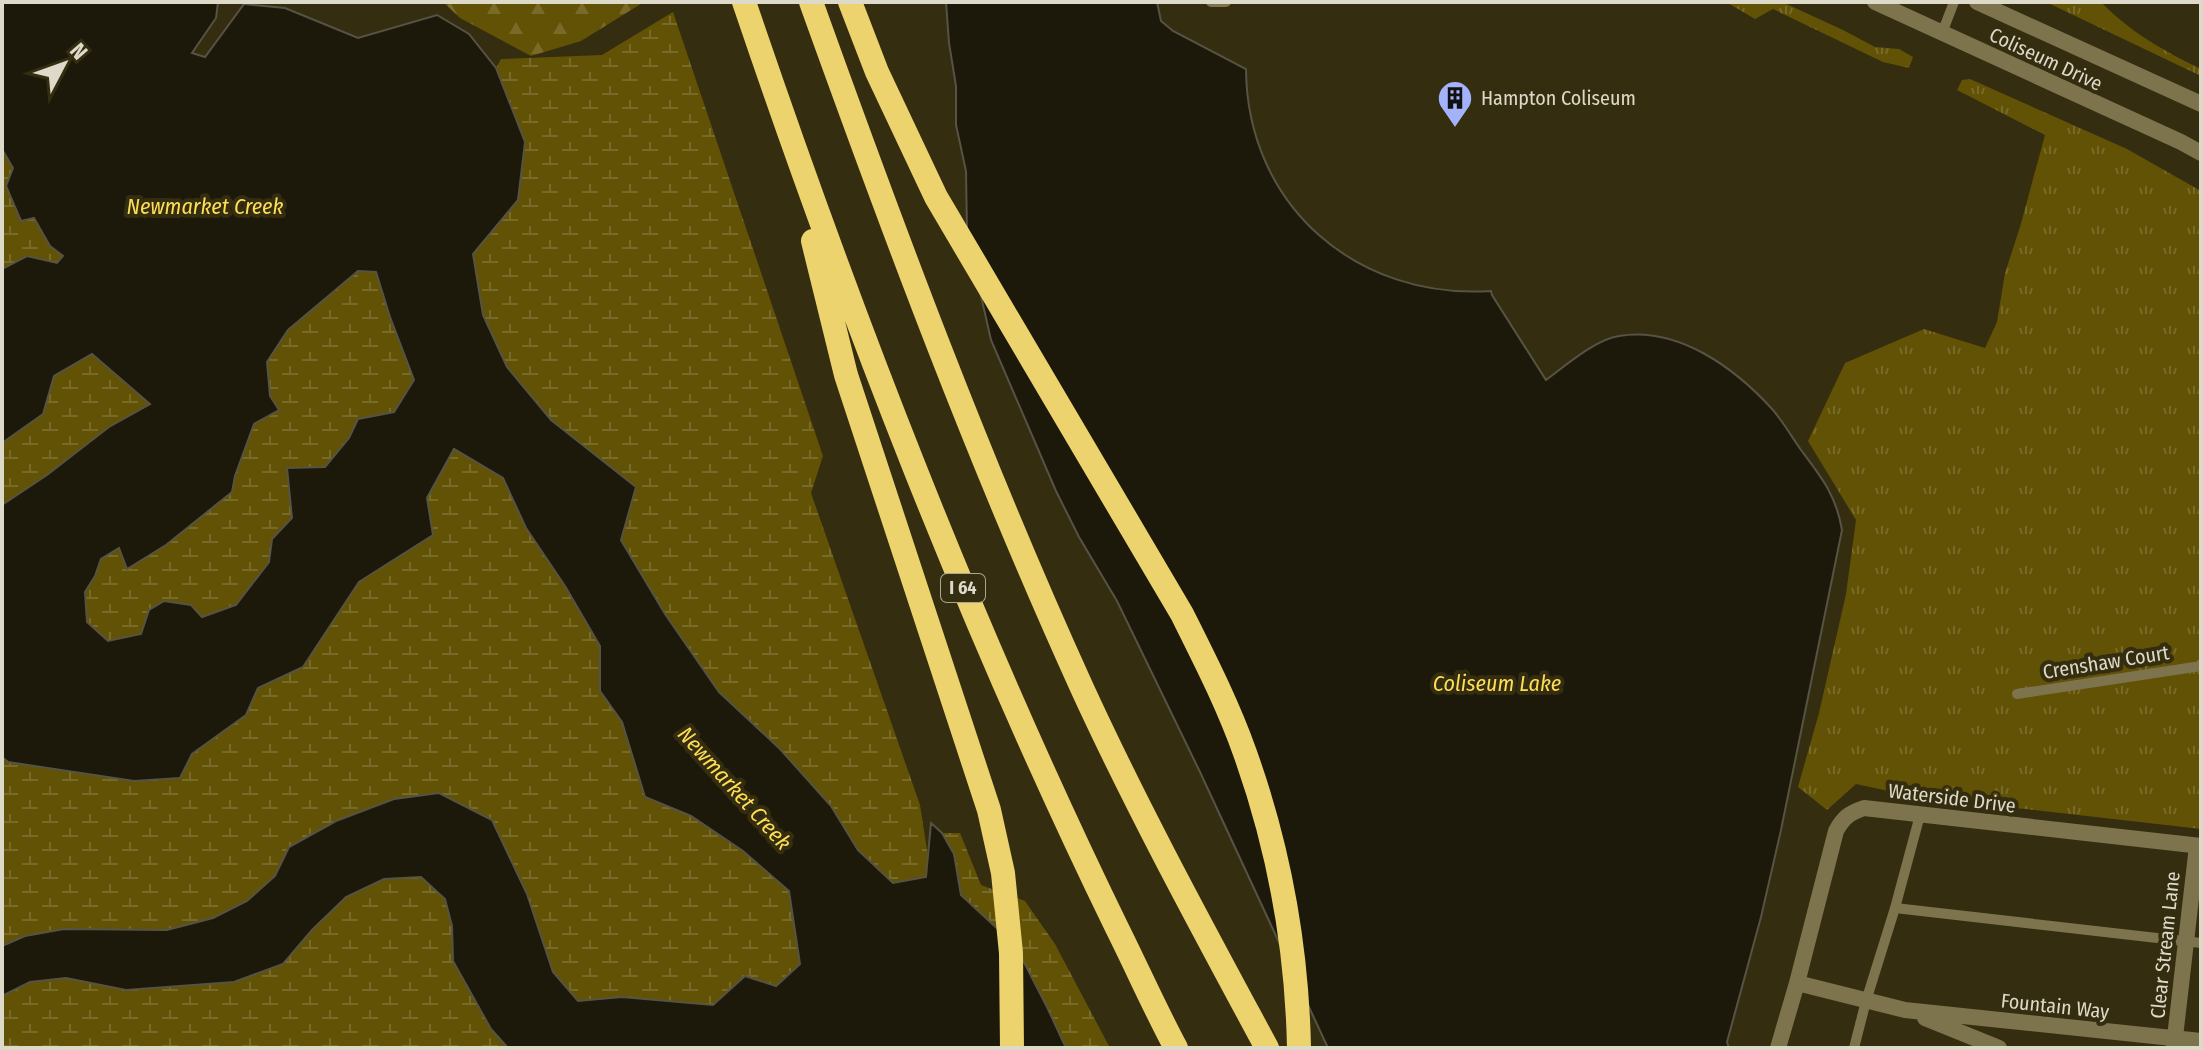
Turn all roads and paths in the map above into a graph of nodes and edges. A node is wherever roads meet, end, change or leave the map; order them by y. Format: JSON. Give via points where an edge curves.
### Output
{"nodes":[{"id":1,"x":744,"y":2,"type":"edge"},
{"id":2,"x":811,"y":2,"type":"edge"},
{"id":3,"x":850,"y":2,"type":"edge"},
{"id":4,"x":1211,"y":2,"type":"edge"},
{"id":5,"x":1226,"y":2,"type":"edge"},
{"id":6,"x":1875,"y":2,"type":"edge"},
{"id":7,"x":1954,"y":2,"type":"edge"},
{"id":8,"x":1977,"y":2,"type":"edge"},
{"id":9,"x":1942,"y":33,"type":"junction"},
{"id":10,"x":2201,"y":104,"type":"edge"},
{"id":11,"x":782,"y":114,"type":"junction"},
{"id":12,"x":2201,"y":153,"type":"edge"},
{"id":13,"x":2201,"y":665,"type":"edge"},
{"id":14,"x":2017,"y":694,"type":"dead end"},
{"id":15,"x":1920,"y":815,"type":"junction"},
{"id":16,"x":2199,"y":846,"type":"edge"},
{"id":17,"x":1895,"y":908,"type":"junction"},
{"id":18,"x":2193,"y":942,"type":"edge"},
{"id":19,"x":1797,"y":983,"type":"junction"},
{"id":20,"x":1866,"y":1001,"type":"junction"},
{"id":21,"x":1905,"y":1010,"type":"junction"},
{"id":22,"x":2201,"y":1041,"type":"edge"},
{"id":23,"x":2175,"y":1043,"type":"edge"},
{"id":24,"x":1012,"y":1048,"type":"edge"},
{"id":25,"x":1176,"y":1048,"type":"edge"},
{"id":26,"x":1267,"y":1048,"type":"edge"},
{"id":27,"x":1299,"y":1048,"type":"edge"},
{"id":28,"x":1778,"y":1048,"type":"edge"},
{"id":29,"x":1854,"y":1048,"type":"edge"},
{"id":30,"x":1999,"y":1048,"type":"edge"}],
"edges":[{"from":1,"to":11,"type":"highway","number":"I 64"},
{"from":2,"to":26,"type":"highway","via":[[880,195],[1031,573],[1132,791]]},
{"from":3,"to":27,"type":"highway","via":[[936,197],[1182,614],[1218,685],[1245,754],[1281,880],[1298,995]]},
{"from":4,"to":5,"type":"lane"},
{"from":6,"to":9,"type":"street","name":"Coliseum Drive"},
{"from":7,"to":9,"type":"lane"},
{"from":8,"to":10,"type":"street","name":"Coliseum Drive"},
{"from":9,"to":12,"type":"street","name":"Coliseum Drive"},
{"from":11,"to":24,"type":"highway","via":[[846,375],[989,810],[1003,873],[1011,953]]},
{"from":11,"to":25,"type":"highway","number":"I 64","via":[[973,613],[1091,876]]},
{"from":13,"to":14,"type":"lane","name":"Crenshaw Court"},
{"from":15,"to":16,"type":"street","name":"Waterside Drive"},
{"from":15,"to":17,"type":"lane"},
{"from":15,"to":19,"type":"street","name":"Waterside Drive","via":[[1864,808],[1842,820]]},
{"from":16,"to":18,"type":"street","name":"Clear Stream Lane"},
{"from":17,"to":18,"type":"lane"},
{"from":17,"to":20,"type":"lane"},
{"from":18,"to":23,"type":"street","name":"Clear Stream Lane"},
{"from":19,"to":20,"type":"street","name":"Fountain Way"},
{"from":19,"to":28,"type":"street","name":"Waterside Drive"},
{"from":20,"to":21,"type":"street","name":"Fountain Way"},
{"from":20,"to":29,"type":"lane"},
{"from":21,"to":23,"type":"street","name":"Fountain Way"},
{"from":21,"to":30,"type":"street","name":"Fountain Way"},
{"from":22,"to":23,"type":"street","name":"Fountain Way"}]}
